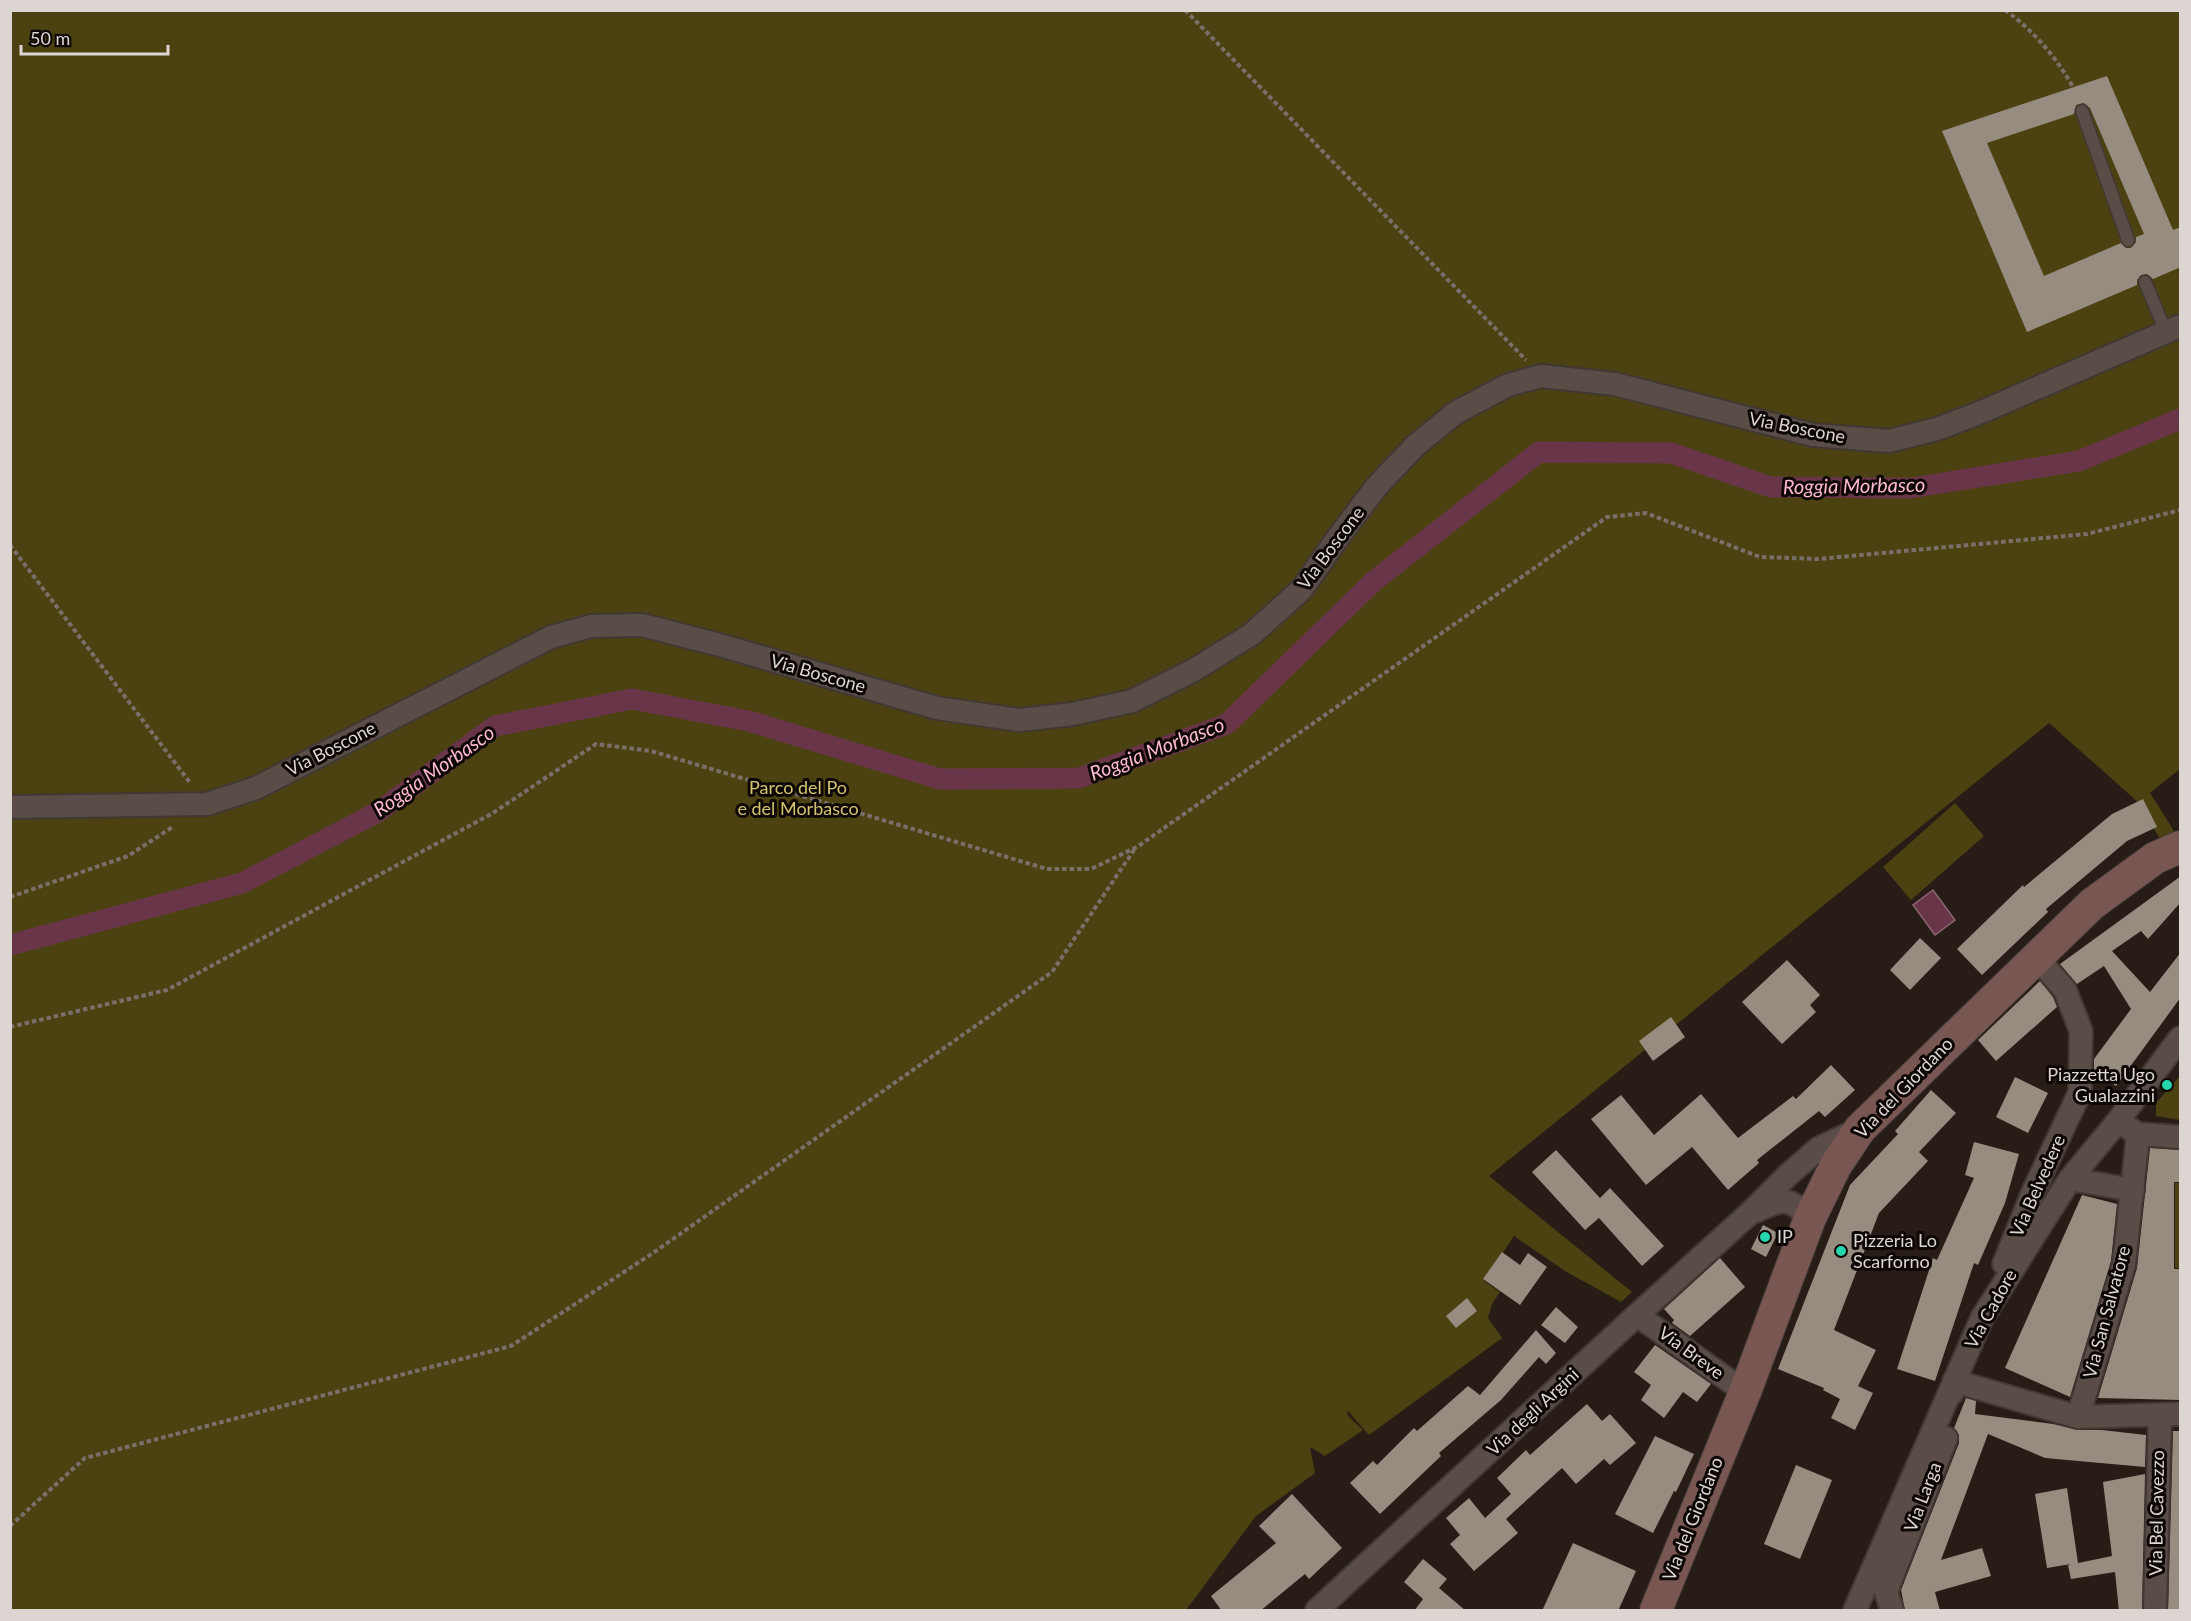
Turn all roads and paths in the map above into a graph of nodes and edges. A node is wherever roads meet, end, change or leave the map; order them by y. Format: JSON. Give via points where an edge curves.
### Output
{"nodes":[{"id":1,"x":1185,"y":10,"type":"edge"},
{"id":2,"x":2005,"y":10,"type":"edge"},
{"id":3,"x":2073,"y":87,"type":"dead end"},
{"id":4,"x":2082,"y":111,"type":"dead end"},
{"id":5,"x":2128,"y":240,"type":"dead end"},
{"id":6,"x":2145,"y":282,"type":"dead end"},
{"id":7,"x":2173,"y":329,"type":"edge"},
{"id":8,"x":1541,"y":376,"type":"junction"},
{"id":9,"x":2181,"y":510,"type":"edge"},
{"id":10,"x":10,"y":545,"type":"edge"},
{"id":11,"x":207,"y":804,"type":"junction"},
{"id":12,"x":10,"y":807,"type":"edge"},
{"id":13,"x":1137,"y":847,"type":"junction"},
{"id":14,"x":2181,"y":848,"type":"edge"},
{"id":15,"x":10,"y":897,"type":"edge"},
{"id":16,"x":2036,"y":957,"type":"junction"},
{"id":17,"x":10,"y":1027,"type":"edge"},
{"id":18,"x":2181,"y":1038,"type":"edge"},
{"id":19,"x":2118,"y":1121,"type":"junction"},
{"id":20,"x":1860,"y":1130,"type":"junction"},
{"id":21,"x":2138,"y":1134,"type":"junction"},
{"id":22,"x":2181,"y":1137,"type":"edge"},
{"id":23,"x":2070,"y":1179,"type":"junction"},
{"id":24,"x":2133,"y":1190,"type":"junction"},
{"id":25,"x":1749,"y":1214,"type":"junction"},
{"id":26,"x":1810,"y":1218,"type":"junction"},
{"id":27,"x":1637,"y":1315,"type":"junction"},
{"id":28,"x":1982,"y":1318,"type":"junction"},
{"id":29,"x":1954,"y":1381,"type":"junction"},
{"id":30,"x":1745,"y":1392,"type":"junction"},
{"id":31,"x":2170,"y":1415,"type":"edge"},
{"id":32,"x":2078,"y":1417,"type":"junction"},
{"id":33,"x":10,"y":1526,"type":"edge"},
{"id":34,"x":1317,"y":1611,"type":"edge"},
{"id":35,"x":1656,"y":1611,"type":"edge"},
{"id":36,"x":1855,"y":1611,"type":"edge"},
{"id":37,"x":1892,"y":1611,"type":"edge"},
{"id":38,"x":2155,"y":1611,"type":"edge"}],
"edges":[{"from":1,"to":8,"type":"path"},
{"from":2,"to":3,"type":"path","via":[[2059,64]]},
{"from":4,"to":5,"type":"lane"},
{"from":6,"to":7,"type":"lane"},
{"from":7,"to":8,"type":"street","name":"Via Boscone","via":[[1978,413],[1889,441],[1813,435],[1615,384]]},
{"from":8,"to":11,"type":"street","name":"Via Boscone","via":[[1508,385],[1455,413],[1414,446],[1377,486],[1302,589],[1252,634],[1194,670],[1132,700],[1073,714],[1019,720],[937,708],[642,625],[591,626],[551,637],[256,788]]},
{"from":9,"to":13,"type":"path","via":[[2087,534],[1818,559],[1760,557],[1646,513],[1607,517]]},
{"from":10,"to":11,"type":"path"},
{"from":11,"to":12,"type":"street","name":"Via Boscone"},
{"from":11,"to":15,"type":"path","via":[[128,856]]},
{"from":13,"to":17,"type":"path","via":[[1091,869],[1047,869],[651,751],[596,744],[494,813],[167,990]]},
{"from":13,"to":33,"type":"path","via":[[1052,972],[653,1253],[511,1346],[85,1458]]},
{"from":14,"to":16,"type":"street","name":"Via del Giordano","via":[[2156,858],[2092,904]]},
{"from":16,"to":20,"type":"street","name":"Via del Giordano"},
{"from":16,"to":28,"type":"street","name":"Via Belvedere","via":[[2065,990],[2081,1031],[2080,1092],[2034,1190]]},
{"from":18,"to":19,"type":"street","name":"Via Cadore"},
{"from":19,"to":21,"type":"street"},
{"from":19,"to":23,"type":"street","name":"Via Cadore"},
{"from":20,"to":25,"type":"street","name":"Via degli Argini","via":[[1819,1148]]},
{"from":20,"to":26,"type":"street","name":"Via del Giordano","via":[[1836,1165]]},
{"from":21,"to":22,"type":"street"},
{"from":21,"to":24,"type":"street","name":"Via San Salvatore"},
{"from":23,"to":24,"type":"street"},
{"from":23,"to":28,"type":"street","name":"Via Cadore"},
{"from":24,"to":32,"type":"street","name":"Via San Salvatore","via":[[2124,1263]]},
{"from":25,"to":26,"type":"street","name":"Via degli Argini","via":[[1786,1200]]},
{"from":25,"to":27,"type":"street","name":"Via degli Argini"},
{"from":26,"to":30,"type":"street","name":"Via del Giordano"},
{"from":27,"to":30,"type":"street","name":"Via Breve"},
{"from":27,"to":34,"type":"street","name":"Via degli Argini"},
{"from":28,"to":29,"type":"street","name":"Via Cadore"},
{"from":29,"to":32,"type":"street"},
{"from":29,"to":36,"type":"street","name":"Via Cadore"},
{"from":29,"to":37,"type":"street","name":"Via Larga","via":[[1946,1436],[1886,1592]]},
{"from":30,"to":35,"type":"street","name":"Via del Giordano"},
{"from":31,"to":32,"type":"street"},
{"from":31,"to":38,"type":"street","name":"Via Bel Cavezzo"}]}
